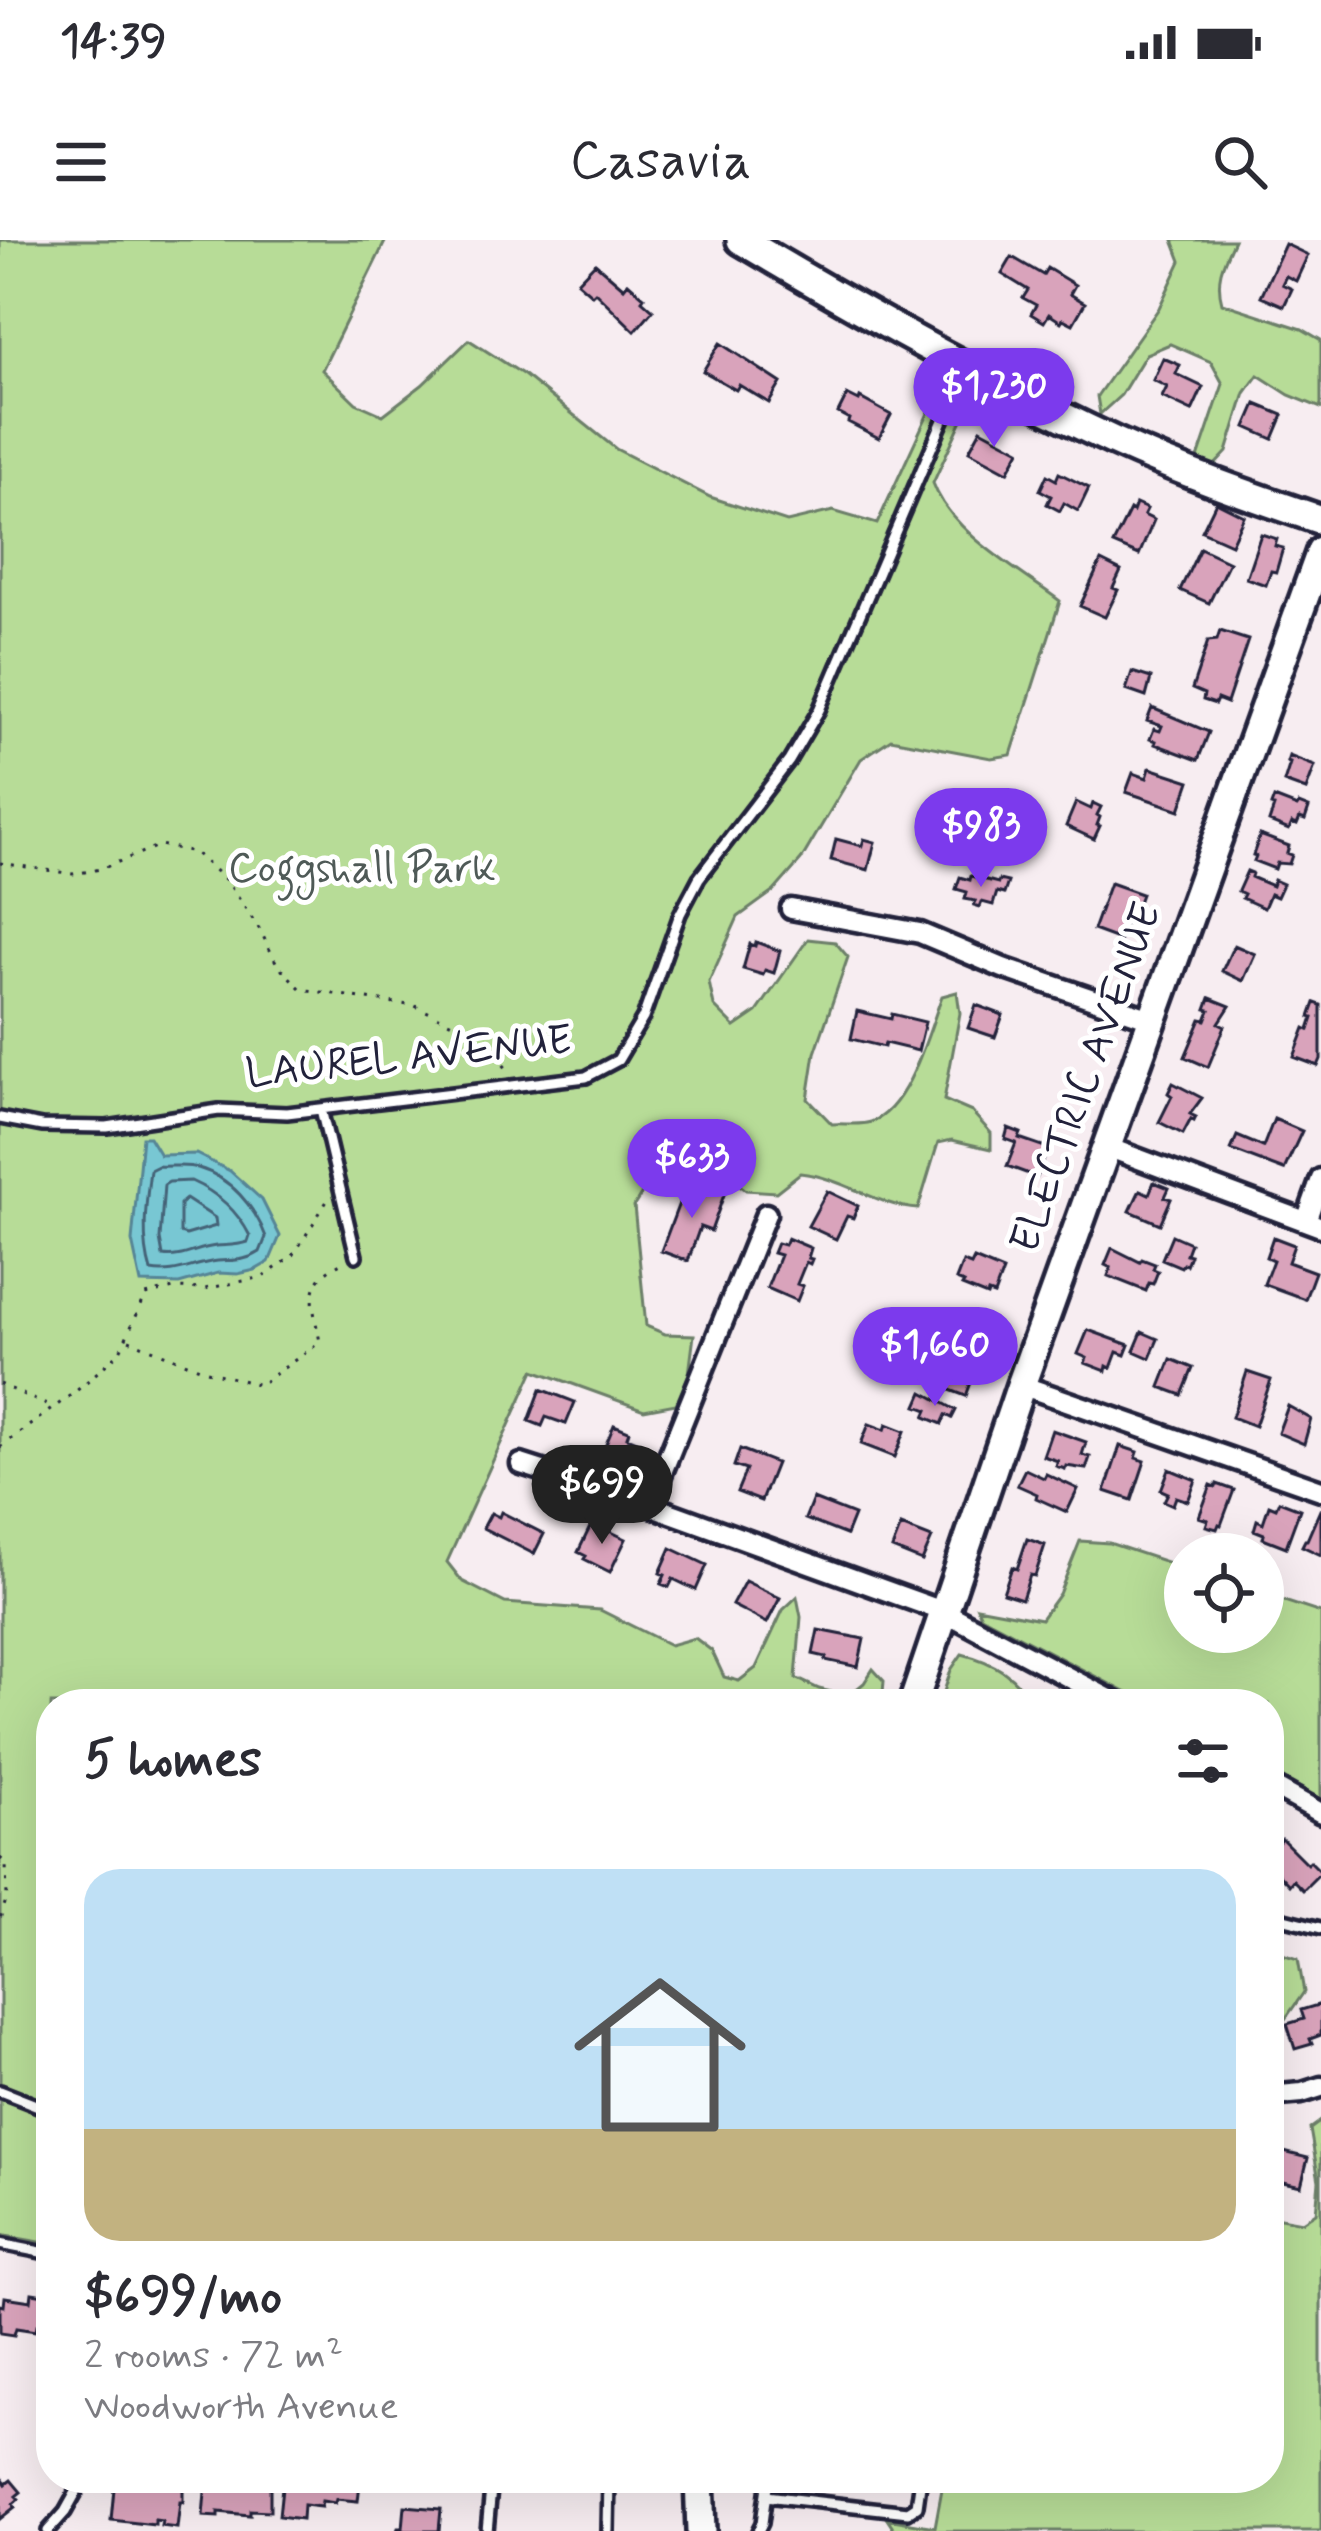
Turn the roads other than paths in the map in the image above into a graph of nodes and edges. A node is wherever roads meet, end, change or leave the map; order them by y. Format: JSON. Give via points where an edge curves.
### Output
{"nodes":[{"id":1,"x":741,"y":240,"type":"edge"},
{"id":2,"x":967,"y":366,"type":"junction"},
{"id":3,"x":1321,"y":520,"type":"edge"},
{"id":4,"x":1321,"y":551,"type":"edge"},
{"id":5,"x":791,"y":909,"type":"dead end"},
{"id":6,"x":1151,"y":1019,"type":"junction"},
{"id":7,"x":321,"y":1109,"type":"junction"},
{"id":8,"x":0,"y":1118,"type":"edge"},
{"id":9,"x":1107,"y":1147,"type":"junction"},
{"id":10,"x":1321,"y":1179,"type":"edge"},
{"id":11,"x":766,"y":1214,"type":"dead end"},
{"id":12,"x":1314,"y":1224,"type":"edge"},
{"id":13,"x":356,"y":1256,"type":"road end"},
{"id":14,"x":1021,"y":1385,"type":"junction"},
{"id":15,"x":521,"y":1464,"type":"dead end"},
{"id":16,"x":1321,"y":1490,"type":"edge"},
{"id":17,"x":650,"y":1505,"type":"junction"},
{"id":18,"x":945,"y":1612,"type":"junction"},
{"id":19,"x":918,"y":1689,"type":"edge"},
{"id":20,"x":1091,"y":1689,"type":"edge"},
{"id":21,"x":1284,"y":1792,"type":"edge"},
{"id":22,"x":1321,"y":1813,"type":"edge"},
{"id":23,"x":1284,"y":1919,"type":"edge"},
{"id":24,"x":1321,"y":1928,"type":"edge"},
{"id":25,"x":1321,"y":2087,"type":"edge"},
{"id":26,"x":0,"y":2091,"type":"edge"},
{"id":27,"x":1284,"y":2095,"type":"edge"},
{"id":28,"x":36,"y":2104,"type":"edge"},
{"id":29,"x":0,"y":2244,"type":"edge"},
{"id":30,"x":36,"y":2251,"type":"edge"},
{"id":31,"x":75,"y":2493,"type":"edge"},
{"id":32,"x":491,"y":2493,"type":"edge"},
{"id":33,"x":609,"y":2493,"type":"edge"},
{"id":34,"x":700,"y":2493,"type":"edge"},
{"id":35,"x":766,"y":2493,"type":"edge"},
{"id":36,"x":919,"y":2493,"type":"edge"},
{"id":37,"x":766,"y":2496,"type":"junction"},
{"id":38,"x":48,"y":2531,"type":"edge"},
{"id":39,"x":487,"y":2531,"type":"edge"},
{"id":40,"x":608,"y":2531,"type":"edge"},
{"id":41,"x":701,"y":2531,"type":"edge"},
{"id":42,"x":758,"y":2531,"type":"edge"}],
"edges":[{"from":1,"to":2,"type":"main road"},
{"from":2,"to":3,"type":"main road","via":[[1114,441]]},
{"from":2,"to":7,"type":"lane","name":"LAUREL AVENUE","via":[[819,710],[699,878],[618,1060],[586,1077]]},
{"from":4,"to":6,"type":"main road","name":"ELECTRIC AVENUE"},
{"from":5,"to":6,"type":"street","via":[[920,933]]},
{"from":6,"to":9,"type":"main road","name":"ELECTRIC AVENUE"},
{"from":7,"to":8,"type":"lane","name":"LAUREL AVENUE","via":[[219,1110],[107,1126]]},
{"from":7,"to":13,"type":"lane"},
{"from":9,"to":12,"type":"street"},
{"from":9,"to":14,"type":"main road","name":"ELECTRIC AVENUE"},
{"from":10,"to":12,"type":"street"},
{"from":11,"to":17,"type":"street"},
{"from":14,"to":16,"type":"street"},
{"from":14,"to":18,"type":"main road","name":"ELECTRIC AVENUE"},
{"from":15,"to":17,"type":"street"},
{"from":17,"to":18,"type":"street"},
{"from":18,"to":19,"type":"main road","name":"ELECTRIC AVENUE"},
{"from":18,"to":20,"type":"street"},
{"from":21,"to":22,"type":"street"},
{"from":23,"to":24,"type":"lane"},
{"from":25,"to":27,"type":"street"},
{"from":26,"to":28,"type":"lane"},
{"from":29,"to":30,"type":"lane"},
{"from":31,"to":38,"type":"lane"},
{"from":32,"to":39,"type":"lane"},
{"from":33,"to":40,"type":"lane"},
{"from":34,"to":41,"type":"main road"},
{"from":35,"to":37,"type":"lane"},
{"from":36,"to":37,"type":"lane","via":[[908,2512]]},
{"from":37,"to":42,"type":"lane"}]}
